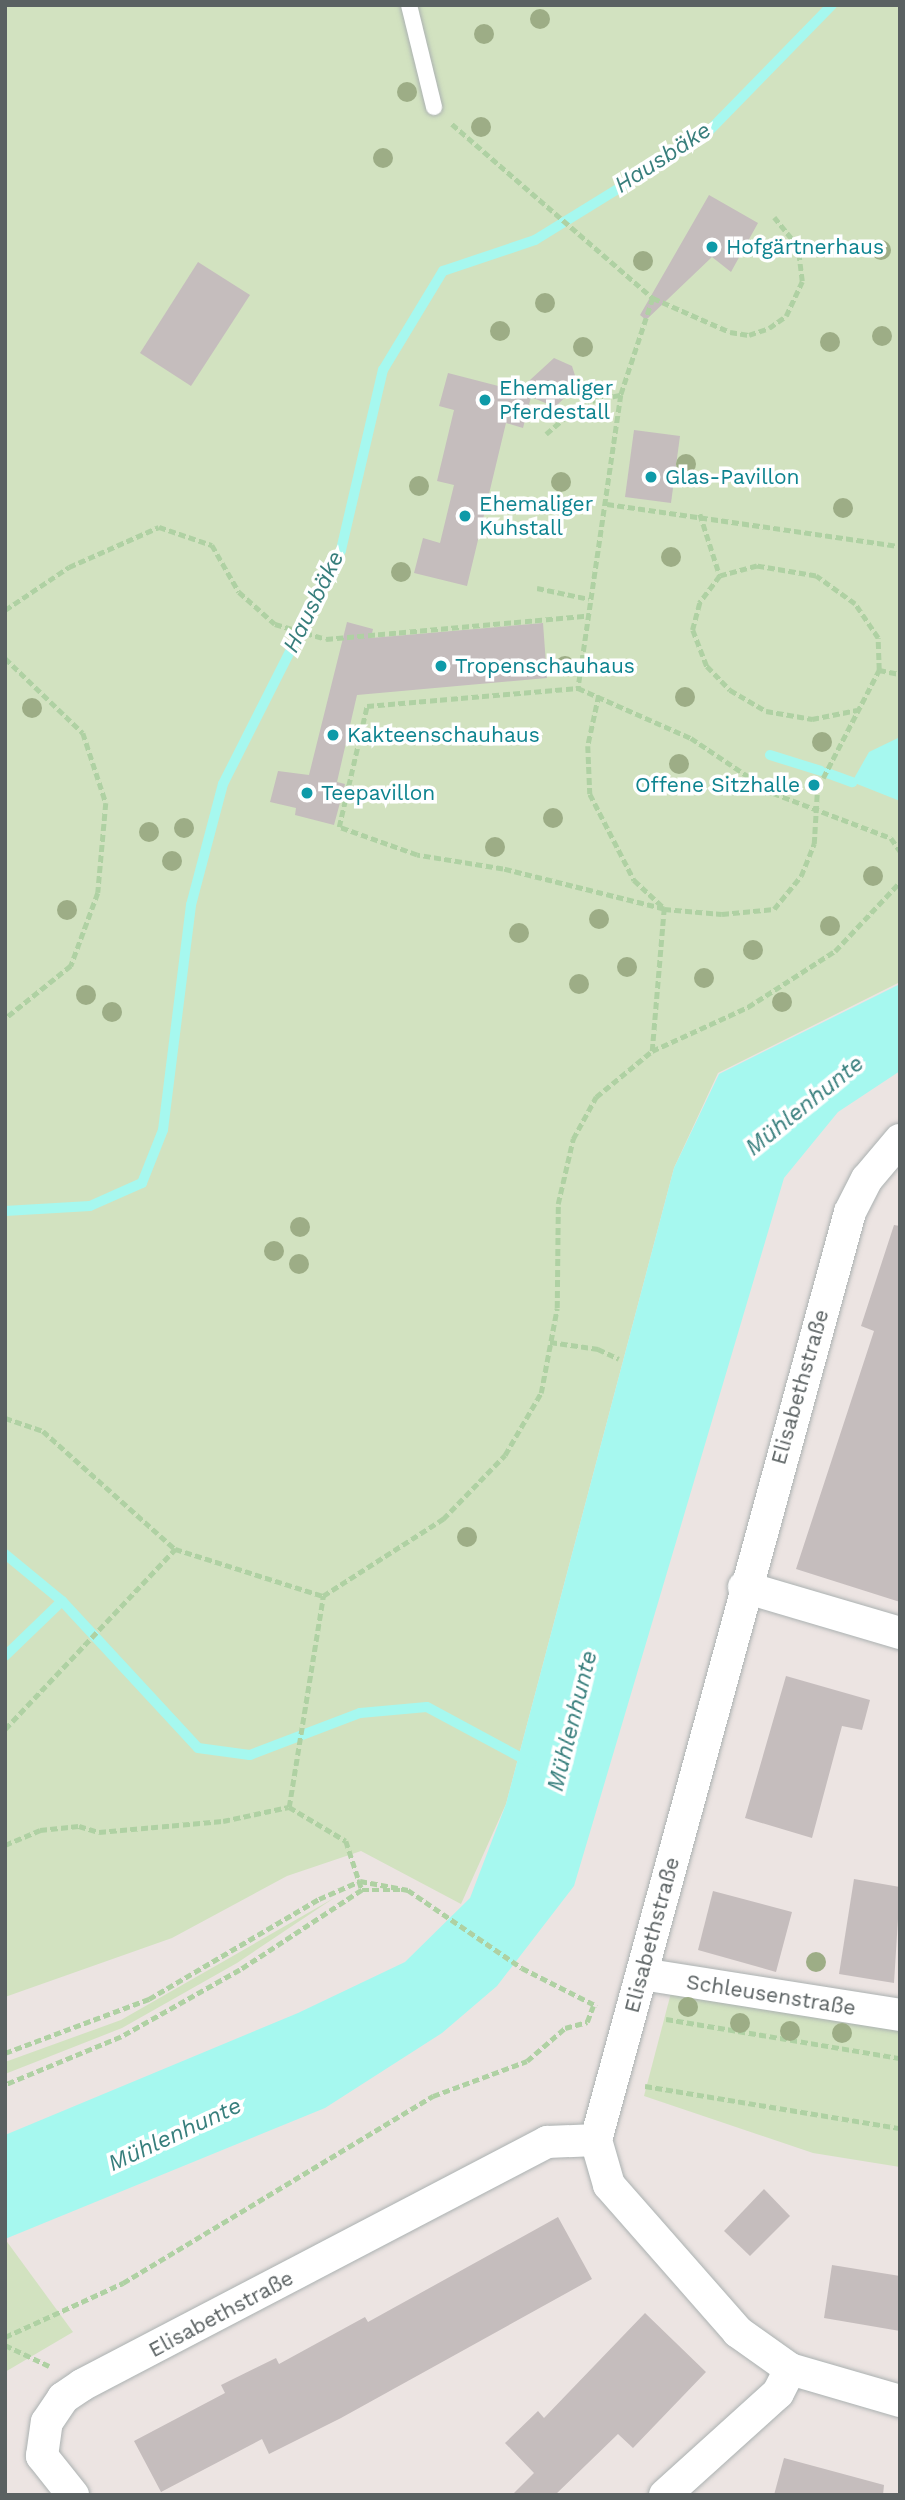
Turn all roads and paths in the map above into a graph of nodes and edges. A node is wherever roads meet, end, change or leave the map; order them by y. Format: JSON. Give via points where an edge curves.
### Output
{"nodes":[{"id":1,"x":409,"y":5,"type":"edge"},
{"id":2,"x":434,"y":107,"type":"joint"},
{"id":3,"x":774,"y":217,"type":"dead end"},
{"id":4,"x":653,"y":298,"type":"junction"},
{"id":5,"x":621,"y":395,"type":"junction"},
{"id":6,"x":546,"y":433,"type":"dead end"},
{"id":7,"x":607,"y":504,"type":"junction"},
{"id":8,"x":700,"y":514,"type":"junction"},
{"id":9,"x":900,"y":545,"type":"edge"},
{"id":10,"x":720,"y":576,"type":"junction"},
{"id":11,"x":537,"y":588,"type":"dead end"},
{"id":12,"x":589,"y":599,"type":"junction"},
{"id":13,"x":5,"y":610,"type":"edge"},
{"id":14,"x":586,"y":616,"type":"junction"},
{"id":15,"x":5,"y":658,"type":"edge"},
{"id":16,"x":879,"y":670,"type":"junction"},
{"id":17,"x":900,"y":674,"type":"edge"},
{"id":18,"x":578,"y":688,"type":"junction"},
{"id":19,"x":599,"y":695,"type":"junction"},
{"id":20,"x":857,"y":710,"type":"junction"},
{"id":21,"x":822,"y":778,"type":"dead end"},
{"id":22,"x":817,"y":794,"type":"dead end"},
{"id":23,"x":813,"y":805,"type":"junction"},
{"id":24,"x":900,"y":851,"type":"edge"},
{"id":25,"x":900,"y":882,"type":"edge"},
{"id":26,"x":664,"y":909,"type":"junction"},
{"id":27,"x":5,"y":1019,"type":"edge"},
{"id":28,"x":652,"y":1051,"type":"junction"},
{"id":29,"x":900,"y":1140,"type":"edge"},
{"id":30,"x":551,"y":1342,"type":"junction"},
{"id":31,"x":619,"y":1359,"type":"dead end"},
{"id":32,"x":5,"y":1418,"type":"edge"},
{"id":33,"x":175,"y":1549,"type":"junction"},
{"id":34,"x":744,"y":1587,"type":"junction"},
{"id":35,"x":323,"y":1596,"type":"junction"},
{"id":36,"x":900,"y":1633,"type":"edge"},
{"id":37,"x":5,"y":1729,"type":"edge"},
{"id":38,"x":289,"y":1807,"type":"junction"},
{"id":39,"x":5,"y":1845,"type":"edge"},
{"id":40,"x":360,"y":1881,"type":"junction"},
{"id":41,"x":362,"y":1890,"type":"junction"},
{"id":42,"x":408,"y":1890,"type":"junction"},
{"id":43,"x":642,"y":1974,"type":"junction"},
{"id":44,"x":900,"y":2015,"type":"edge"},
{"id":45,"x":656,"y":2017,"type":"dead end"},
{"id":46,"x":5,"y":2053,"type":"edge"},
{"id":47,"x":900,"y":2058,"type":"edge"},
{"id":48,"x":614,"y":2081,"type":"junction"},
{"id":49,"x":5,"y":2084,"type":"edge"},
{"id":50,"x":900,"y":2128,"type":"edge"},
{"id":51,"x":596,"y":2140,"type":"junction"},
{"id":52,"x":5,"y":2337,"type":"edge"},
{"id":53,"x":5,"y":2345,"type":"edge"},
{"id":54,"x":790,"y":2369,"type":"junction"},
{"id":55,"x":82,"y":2385,"type":"junction"},
{"id":56,"x":900,"y":2401,"type":"edge"},
{"id":57,"x":73,"y":2495,"type":"edge"},
{"id":58,"x":665,"y":2495,"type":"edge"}],
"edges":[{"from":1,"to":2,"type":"lane"},
{"from":2,"to":4,"type":"path"},
{"from":3,"to":4,"type":"path","via":[[798,247],[802,282],[786,316],[769,328],[749,334],[730,332]]},
{"from":4,"to":5,"type":"path"},
{"from":5,"to":6,"type":"path","via":[[582,403]]},
{"from":5,"to":7,"type":"path"},
{"from":7,"to":8,"type":"path"},
{"from":7,"to":12,"type":"path"},
{"from":8,"to":9,"type":"path"},
{"from":8,"to":10,"type":"path"},
{"from":10,"to":16,"type":"path","via":[[757,566],[816,576],[855,604],[878,638]]},
{"from":10,"to":20,"type":"path","via":[[700,603],[693,631],[707,666],[730,690],[766,711],[812,719]]},
{"from":11,"to":12,"type":"path"},
{"from":12,"to":14,"type":"path"},
{"from":13,"to":14,"type":"path","via":[[69,567],[159,527],[212,545],[239,592],[275,624],[326,639]]},
{"from":14,"to":18,"type":"path"},
{"from":15,"to":27,"type":"path","via":[[83,733],[106,803],[98,893],[71,966]]},
{"from":16,"to":17,"type":"path"},
{"from":16,"to":20,"type":"path"},
{"from":18,"to":19,"type":"path"},
{"from":18,"to":26,"type":"path","via":[[367,706],[340,827],[417,855],[503,869]]},
{"from":19,"to":23,"type":"path","via":[[691,738],[773,793]]},
{"from":19,"to":26,"type":"path","via":[[588,746],[590,794],[634,880]]},
{"from":20,"to":21,"type":"path"},
{"from":22,"to":23,"type":"path"},
{"from":23,"to":24,"type":"path","via":[[891,838]]},
{"from":23,"to":26,"type":"path","via":[[814,844],[801,876],[774,909],[722,914]]},
{"from":25,"to":28,"type":"path","via":[[835,951],[747,1007]]},
{"from":26,"to":28,"type":"path"},
{"from":28,"to":30,"type":"path","via":[[596,1097],[573,1139],[558,1204],[557,1308]]},
{"from":29,"to":34,"type":"street","name":"Elisabethstraße","via":[[867,1179],[850,1212]]},
{"from":30,"to":31,"type":"path","via":[[598,1349]]},
{"from":30,"to":35,"type":"path","via":[[541,1393],[505,1455],[443,1520]]},
{"from":32,"to":33,"type":"path","via":[[43,1431]]},
{"from":33,"to":35,"type":"path"},
{"from":33,"to":37,"type":"path"},
{"from":34,"to":36,"type":"street"},
{"from":34,"to":43,"type":"street","name":"Elisabethstraße"},
{"from":35,"to":38,"type":"path"},
{"from":38,"to":39,"type":"path","via":[[223,1821],[126,1829],[40,1829]]},
{"from":38,"to":40,"type":"path","via":[[346,1841]]},
{"from":40,"to":41,"type":"path"},
{"from":40,"to":42,"type":"path"},
{"from":40,"to":46,"type":"path","via":[[319,1899],[149,1999]]},
{"from":41,"to":42,"type":"path"},
{"from":41,"to":49,"type":"path","via":[[240,1970],[121,2037]]},
{"from":42,"to":52,"type":"path","via":[[522,1968],[593,2006],[587,2022],[565,2028],[527,2061],[433,2096],[123,2283]]},
{"from":43,"to":44,"type":"street","name":"Schleusenstraße"},
{"from":43,"to":48,"type":"street","name":"Elisabethstraße"},
{"from":45,"to":47,"type":"path"},
{"from":48,"to":50,"type":"path"},
{"from":48,"to":51,"type":"street","name":"Elisabethstraße"},
{"from":51,"to":54,"type":"street","via":[[609,2185],[738,2332]]},
{"from":51,"to":55,"type":"street","name":"Elisabethstraße","via":[[547,2142]]},
{"from":53,"to":55,"type":"path"},
{"from":54,"to":56,"type":"street"},
{"from":54,"to":58,"type":"street","via":[[778,2393]]},
{"from":55,"to":57,"type":"street","name":"Elisabethstraße","via":[[63,2398],[47,2422],[42,2456]]}]}
